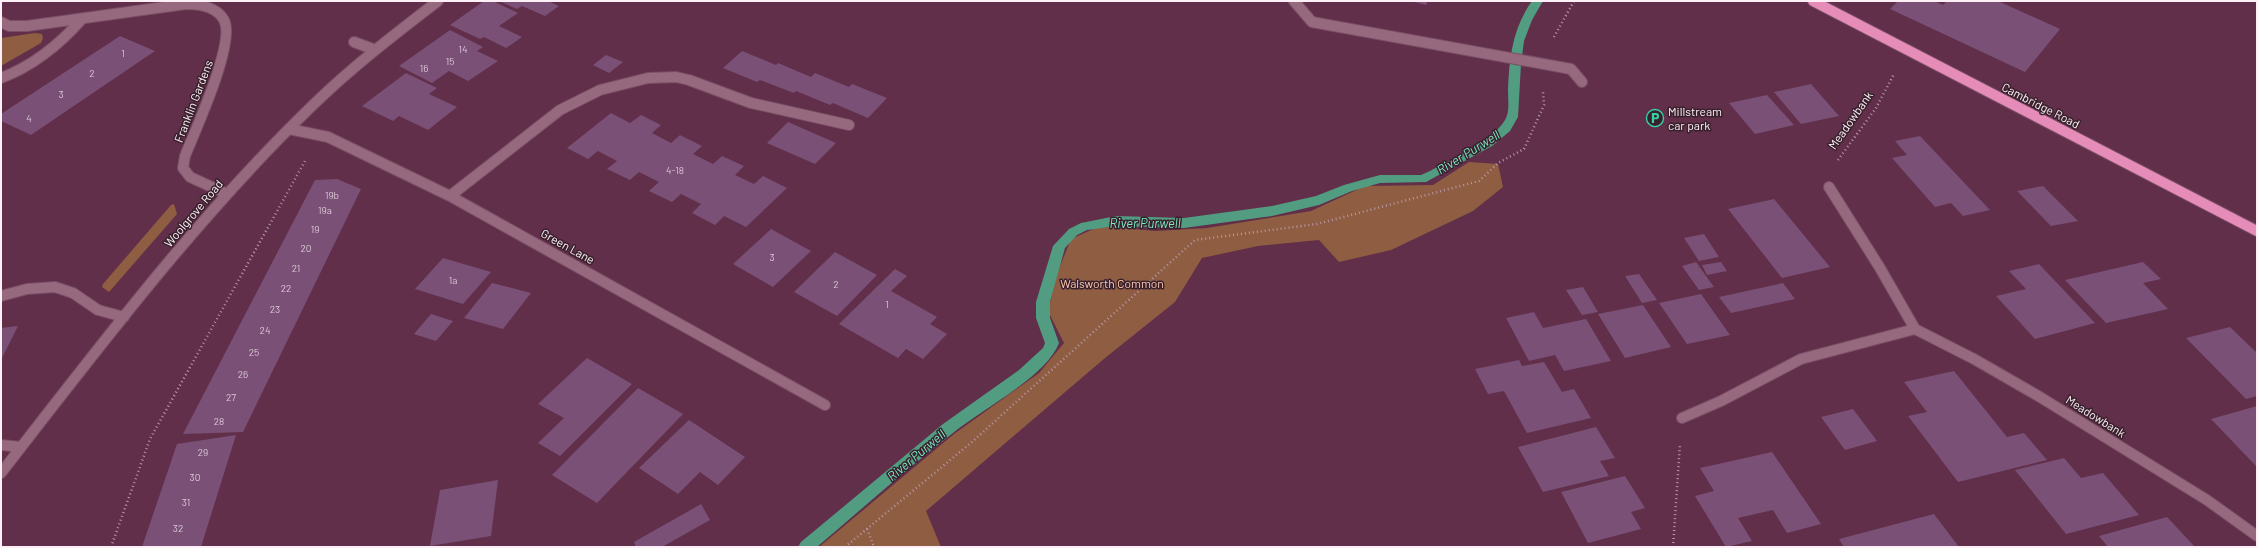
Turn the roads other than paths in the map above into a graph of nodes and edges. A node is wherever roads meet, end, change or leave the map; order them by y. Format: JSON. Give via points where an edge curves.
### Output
{"nodes":[{"id":1,"x":438,"y":1,"type":"edge"},
{"id":2,"x":1294,"y":1,"type":"edge"},
{"id":3,"x":1813,"y":1,"type":"edge"},
{"id":4,"x":204,"y":3,"type":"edge"},
{"id":5,"x":82,"y":19,"type":"junction"},
{"id":6,"x":1,"y":22,"type":"edge"},
{"id":7,"x":354,"y":42,"type":"dead end"},
{"id":8,"x":373,"y":49,"type":"junction"},
{"id":9,"x":1,"y":78,"type":"edge"},
{"id":10,"x":1582,"y":82,"type":"dead end"},
{"id":11,"x":849,"y":125,"type":"dead end"},
{"id":12,"x":289,"y":128,"type":"junction"},
{"id":13,"x":1829,"y":187,"type":"road end"},
{"id":14,"x":225,"y":193,"type":"junction"},
{"id":15,"x":450,"y":196,"type":"junction"},
{"id":16,"x":2257,"y":231,"type":"edge"},
{"id":17,"x":1,"y":296,"type":"edge"},
{"id":18,"x":124,"y":317,"type":"junction"},
{"id":19,"x":1915,"y":329,"type":"junction"},
{"id":20,"x":825,"y":405,"type":"dead end"},
{"id":21,"x":1682,"y":418,"type":"road end"},
{"id":22,"x":1,"y":446,"type":"edge"},
{"id":23,"x":21,"y":447,"type":"junction"},
{"id":24,"x":1,"y":473,"type":"edge"},
{"id":25,"x":2257,"y":536,"type":"edge"}],
"edges":[{"from":1,"to":8,"type":"street","name":"Woolgrove Road"},
{"from":2,"to":10,"type":"street","via":[[1312,22],[1496,54],[1571,70]]},
{"from":3,"to":16,"type":"main road","name":"Cambridge Road"},
{"from":4,"to":5,"type":"street","name":"Franklin Gardens"},
{"from":4,"to":14,"type":"street","name":"Franklin Gardens","via":[[225,21],[226,34],[221,65],[185,156],[183,168],[190,177]]},
{"from":5,"to":6,"type":"street","name":"Franklin Gardens","via":[[18,26]]},
{"from":5,"to":9,"type":"street","via":[[70,34],[56,45],[18,71]]},
{"from":7,"to":8,"type":"street"},
{"from":8,"to":12,"type":"street","name":"Woolgrove Road"},
{"from":11,"to":15,"type":"street","via":[[751,104],[689,80],[676,77],[648,78],[600,90],[560,110]]},
{"from":12,"to":14,"type":"street","name":"Woolgrove Road"},
{"from":12,"to":15,"type":"street","name":"Green Lane","via":[[328,137]]},
{"from":13,"to":19,"type":"street"},
{"from":14,"to":18,"type":"street","name":"Woolgrove Road"},
{"from":15,"to":20,"type":"street","name":"Green Lane"},
{"from":17,"to":18,"type":"street","via":[[27,290],[55,288],[73,293],[98,310]]},
{"from":18,"to":23,"type":"street","name":"Woolgrove Road"},
{"from":19,"to":21,"type":"street","via":[[1800,360]]},
{"from":19,"to":25,"type":"street","name":"Meadowbank","via":[[2040,397],[2207,500]]},
{"from":22,"to":23,"type":"street"},
{"from":23,"to":24,"type":"street","name":"Woolgrove Road"}]}
